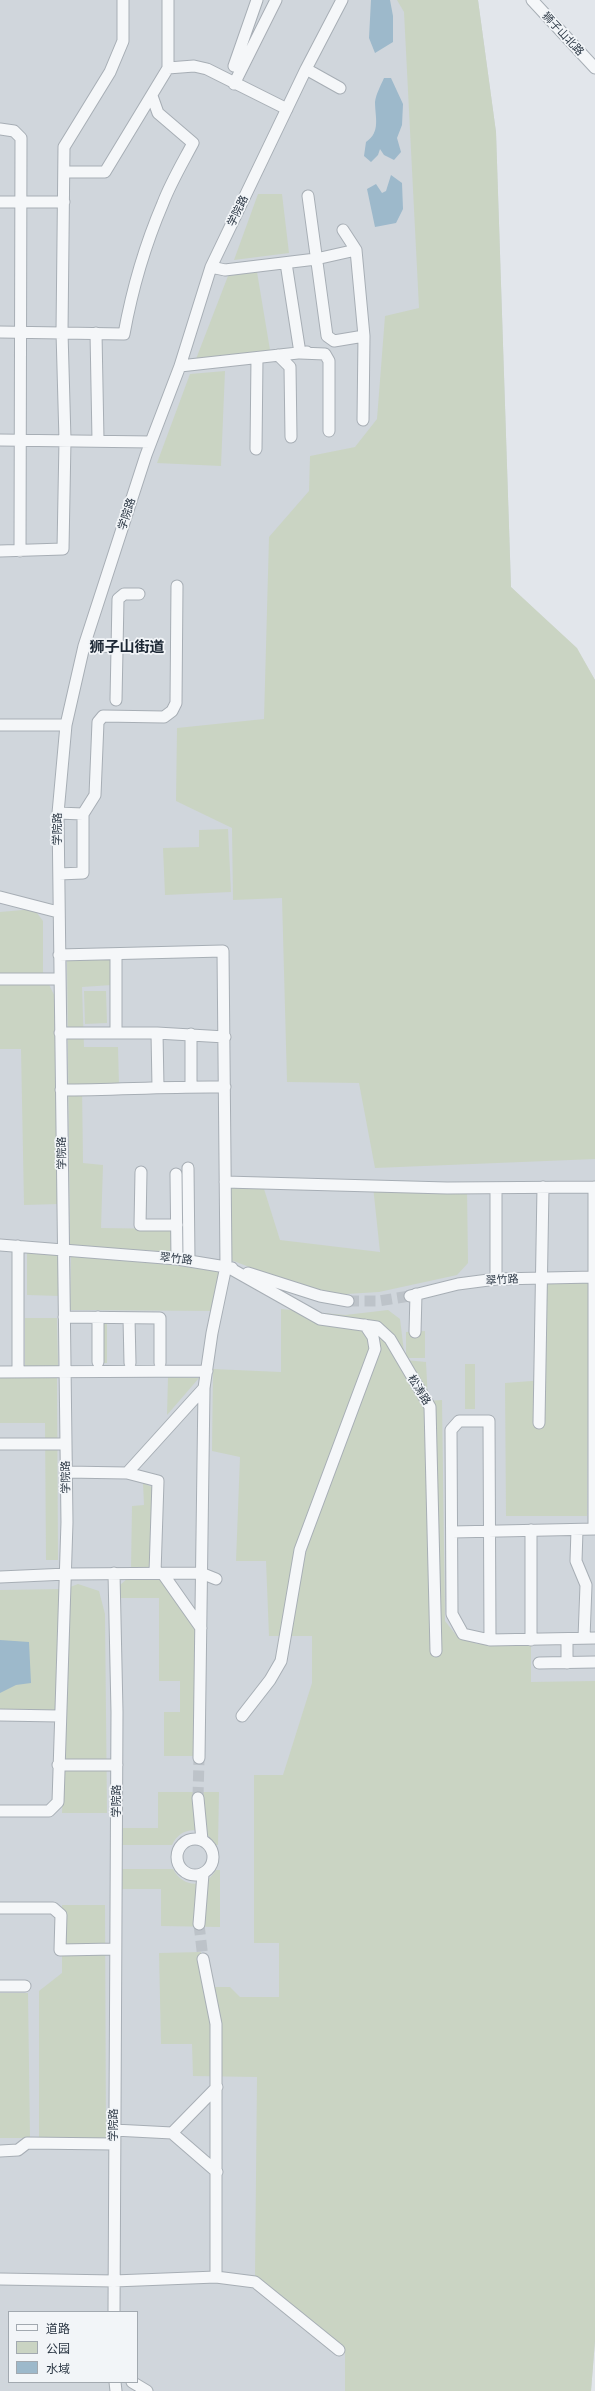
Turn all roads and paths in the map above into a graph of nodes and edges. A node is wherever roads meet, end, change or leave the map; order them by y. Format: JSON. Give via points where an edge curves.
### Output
{"nodes":[{"id":1,"x":123,"y":0,"type":"edge"},
{"id":2,"x":168,"y":0,"type":"edge"},
{"id":3,"x":257,"y":0,"type":"edge"},
{"id":4,"x":276,"y":0,"type":"edge"},
{"id":5,"x":342,"y":0,"type":"edge"},
{"id":6,"x":532,"y":0,"type":"edge"},
{"id":7,"x":234,"y":66,"type":"dead end"},
{"id":8,"x":168,"y":68,"type":"junction"},
{"id":9,"x":306,"y":68,"type":"junction"},
{"id":10,"x":595,"y":68,"type":"edge"},
{"id":11,"x":234,"y":84,"type":"junction"},
{"id":12,"x":340,"y":88,"type":"dead end"},
{"id":13,"x":152,"y":96,"type":"junction"},
{"id":14,"x":287,"y":109,"type":"junction"},
{"id":15,"x":0,"y":129,"type":"edge"},
{"id":16,"x":64,"y":172,"type":"junction"},
{"id":17,"x":308,"y":196,"type":"dead end"},
{"id":18,"x":0,"y":202,"type":"edge"},
{"id":19,"x":20,"y":202,"type":"junction"},
{"id":20,"x":64,"y":202,"type":"junction"},
{"id":21,"x":344,"y":230,"type":"dead end"},
{"id":22,"x":356,"y":250,"type":"junction"},
{"id":23,"x":316,"y":260,"type":"junction"},
{"id":24,"x":286,"y":263,"type":"junction"},
{"id":25,"x":211,"y":267,"type":"junction"},
{"id":26,"x":0,"y":332,"type":"edge"},
{"id":27,"x":20,"y":332,"type":"junction"},
{"id":28,"x":62,"y":332,"type":"junction"},
{"id":29,"x":96,"y":333,"type":"junction"},
{"id":30,"x":364,"y":336,"type":"junction"},
{"id":31,"x":313,"y":351,"type":"dead end"},
{"id":32,"x":300,"y":353,"type":"junction"},
{"id":33,"x":278,"y":355,"type":"junction"},
{"id":34,"x":257,"y":358,"type":"junction"},
{"id":35,"x":180,"y":366,"type":"junction"},
{"id":36,"x":364,"y":420,"type":"dead end"},
{"id":37,"x":328,"y":431,"type":"dead end"},
{"id":38,"x":291,"y":437,"type":"dead end"},
{"id":39,"x":20,"y":439,"type":"junction"},
{"id":40,"x":0,"y":440,"type":"edge"},
{"id":41,"x":65,"y":440,"type":"junction"},
{"id":42,"x":98,"y":440,"type":"junction"},
{"id":43,"x":150,"y":442,"type":"junction"},
{"id":44,"x":256,"y":449,"type":"dead end"},
{"id":45,"x":20,"y":550,"type":"junction"},
{"id":46,"x":0,"y":551,"type":"edge"},
{"id":47,"x":177,"y":586,"type":"dead end"},
{"id":48,"x":139,"y":594,"type":"dead end"},
{"id":49,"x":84,"y":646,"type":"junction"},
{"id":50,"x":116,"y":647,"type":"junction"},
{"id":51,"x":140,"y":648,"type":"dead end"},
{"id":52,"x":116,"y":700,"type":"dead end"},
{"id":53,"x":66,"y":725,"type":"junction"},
{"id":54,"x":0,"y":726,"type":"edge"},
{"id":55,"x":58,"y":813,"type":"junction"},
{"id":56,"x":83,"y":814,"type":"junction"},
{"id":57,"x":59,"y":874,"type":"junction"},
{"id":58,"x":0,"y":897,"type":"edge"},
{"id":59,"x":58,"y":912,"type":"junction"},
{"id":60,"x":116,"y":954,"type":"junction"},
{"id":61,"x":59,"y":955,"type":"junction"},
{"id":62,"x":0,"y":979,"type":"edge"},
{"id":63,"x":60,"y":979,"type":"junction"},
{"id":64,"x":116,"y":1032,"type":"junction"},
{"id":65,"x":60,"y":1033,"type":"junction"},
{"id":66,"x":157,"y":1033,"type":"junction"},
{"id":67,"x":191,"y":1034,"type":"junction"},
{"id":68,"x":225,"y":1037,"type":"junction"},
{"id":69,"x":191,"y":1086,"type":"junction"},
{"id":70,"x":158,"y":1087,"type":"junction"},
{"id":71,"x":225,"y":1087,"type":"junction"},
{"id":72,"x":61,"y":1090,"type":"junction"},
{"id":73,"x":188,"y":1168,"type":"dead end"},
{"id":74,"x":141,"y":1172,"type":"dead end"},
{"id":75,"x":176,"y":1174,"type":"dead end"},
{"id":76,"x":225,"y":1182,"type":"junction"},
{"id":77,"x":543,"y":1187,"type":"junction"},
{"id":78,"x":496,"y":1188,"type":"junction"},
{"id":79,"x":594,"y":1188,"type":"edge"},
{"id":80,"x":177,"y":1225,"type":"junction"},
{"id":81,"x":0,"y":1245,"type":"edge"},
{"id":82,"x":18,"y":1246,"type":"junction"},
{"id":83,"x":63,"y":1250,"type":"junction"},
{"id":84,"x":177,"y":1258,"type":"junction"},
{"id":85,"x":190,"y":1260,"type":"junction"},
{"id":86,"x":226,"y":1266,"type":"junction"},
{"id":87,"x":542,"y":1278,"type":"junction"},
{"id":88,"x":595,"y":1278,"type":"edge"},
{"id":89,"x":496,"y":1279,"type":"junction"},
{"id":90,"x":348,"y":1301,"type":"tunnel mouth"},
{"id":91,"x":64,"y":1317,"type":"junction"},
{"id":92,"x":98,"y":1317,"type":"junction"},
{"id":93,"x":130,"y":1318,"type":"junction"},
{"id":94,"x":365,"y":1325,"type":"junction"},
{"id":95,"x":416,"y":1332,"type":"dead end"},
{"id":96,"x":98,"y":1362,"type":"dead end"},
{"id":97,"x":130,"y":1362,"type":"dead end"},
{"id":98,"x":160,"y":1363,"type":"dead end"},
{"id":99,"x":206,"y":1371,"type":"junction"},
{"id":100,"x":0,"y":1372,"type":"edge"},
{"id":101,"x":18,"y":1372,"type":"junction"},
{"id":102,"x":65,"y":1372,"type":"junction"},
{"id":103,"x":204,"y":1388,"type":"junction"},
{"id":104,"x":595,"y":1412,"type":"edge"},
{"id":105,"x":539,"y":1423,"type":"dead end"},
{"id":106,"x":0,"y":1444,"type":"edge"},
{"id":107,"x":66,"y":1444,"type":"junction"},
{"id":108,"x":66,"y":1472,"type":"junction"},
{"id":109,"x":127,"y":1474,"type":"junction"},
{"id":110,"x":595,"y":1529,"type":"edge"},
{"id":111,"x":531,"y":1530,"type":"junction"},
{"id":112,"x":577,"y":1530,"type":"junction"},
{"id":113,"x":490,"y":1531,"type":"junction"},
{"id":114,"x":452,"y":1532,"type":"junction"},
{"id":115,"x":114,"y":1573,"type":"junction"},
{"id":116,"x":159,"y":1573,"type":"junction"},
{"id":117,"x":201,"y":1573,"type":"junction"},
{"id":118,"x":67,"y":1574,"type":"junction"},
{"id":119,"x":0,"y":1577,"type":"edge"},
{"id":120,"x":216,"y":1579,"type":"dead end"},
{"id":121,"x":201,"y":1628,"type":"junction"},
{"id":122,"x":590,"y":1638,"type":"edge"},
{"id":123,"x":567,"y":1639,"type":"junction"},
{"id":124,"x":490,"y":1640,"type":"junction"},
{"id":125,"x":531,"y":1640,"type":"junction"},
{"id":126,"x":436,"y":1651,"type":"dead end"},
{"id":127,"x":595,"y":1662,"type":"edge"},
{"id":128,"x":539,"y":1663,"type":"dead end"},
{"id":129,"x":567,"y":1663,"type":"junction"},
{"id":130,"x":0,"y":1715,"type":"edge"},
{"id":131,"x":59,"y":1716,"type":"junction"},
{"id":132,"x":242,"y":1716,"type":"dead end"},
{"id":133,"x":199,"y":1758,"type":"tunnel mouth"},
{"id":134,"x":58,"y":1765,"type":"junction"},
{"id":135,"x":117,"y":1765,"type":"junction"},
{"id":136,"x":198,"y":1798,"type":"tunnel mouth"},
{"id":137,"x":0,"y":1811,"type":"edge"},
{"id":138,"x":202,"y":1840,"type":"junction"},
{"id":139,"x":203,"y":1874,"type":"junction"},
{"id":140,"x":0,"y":1908,"type":"edge"},
{"id":141,"x":199,"y":1924,"type":"tunnel mouth"},
{"id":142,"x":115,"y":1949,"type":"junction"},
{"id":143,"x":203,"y":1959,"type":"tunnel mouth"},
{"id":144,"x":0,"y":1986,"type":"edge"},
{"id":145,"x":25,"y":1986,"type":"dead end"},
{"id":146,"x":217,"y":2087,"type":"junction"},
{"id":147,"x":114,"y":2130,"type":"junction"},
{"id":148,"x":172,"y":2133,"type":"junction"},
{"id":149,"x":114,"y":2144,"type":"junction"},
{"id":150,"x":0,"y":2150,"type":"edge"},
{"id":151,"x":217,"y":2172,"type":"junction"},
{"id":152,"x":216,"y":2277,"type":"junction"},
{"id":153,"x":0,"y":2279,"type":"edge"},
{"id":154,"x":114,"y":2281,"type":"junction"},
{"id":155,"x":114,"y":2311,"type":"edge"},
{"id":156,"x":339,"y":2350,"type":"dead end"},
{"id":157,"x":134,"y":2383,"type":"edge"},
{"id":158,"x":147,"y":2391,"type":"edge"}],
"edges":[{"from":1,"to":16,"type":"street","via":[[123,41],[110,72],[64,147]]},
{"from":2,"to":8,"type":"street"},
{"from":3,"to":7,"type":"street"},
{"from":4,"to":11,"type":"street"},
{"from":5,"to":9,"type":"street","name":"学院路"},
{"from":6,"to":10,"type":"street","name":"狮子山北路"},
{"from":8,"to":11,"type":"street","via":[[194,66],[206,69]]},
{"from":8,"to":13,"type":"street"},
{"from":9,"to":12,"type":"street"},
{"from":9,"to":14,"type":"street","name":"学院路"},
{"from":11,"to":14,"type":"street"},
{"from":13,"to":16,"type":"street","via":[[105,172]]},
{"from":13,"to":29,"type":"street","via":[[158,113],[193,143],[163,202],[147,244],[124,334]]},
{"from":14,"to":25,"type":"street","name":"学院路"},
{"from":15,"to":19,"type":"street","via":[[14,132],[20,138]]},
{"from":16,"to":20,"type":"street"},
{"from":17,"to":23,"type":"street"},
{"from":18,"to":19,"type":"street"},
{"from":19,"to":20,"type":"street"},
{"from":19,"to":27,"type":"street"},
{"from":20,"to":28,"type":"street"},
{"from":21,"to":22,"type":"street"},
{"from":22,"to":23,"type":"street"},
{"from":22,"to":30,"type":"street"},
{"from":23,"to":24,"type":"street"},
{"from":23,"to":30,"type":"street","via":[[327,336],[334,341]]},
{"from":24,"to":25,"type":"street","via":[[225,270]]},
{"from":24,"to":32,"type":"street"},
{"from":25,"to":35,"type":"street","name":"学院路"},
{"from":26,"to":27,"type":"street"},
{"from":27,"to":28,"type":"street"},
{"from":27,"to":39,"type":"street"},
{"from":28,"to":29,"type":"street"},
{"from":28,"to":41,"type":"street"},
{"from":29,"to":42,"type":"street"},
{"from":30,"to":36,"type":"street"},
{"from":31,"to":32,"type":"street"},
{"from":32,"to":33,"type":"street"},
{"from":32,"to":37,"type":"street","via":[[325,354],[329,361]]},
{"from":33,"to":34,"type":"street"},
{"from":33,"to":38,"type":"street","via":[[290,368]]},
{"from":34,"to":35,"type":"street"},
{"from":34,"to":44,"type":"street"},
{"from":35,"to":43,"type":"street","name":"学院路"},
{"from":39,"to":40,"type":"street"},
{"from":39,"to":41,"type":"street"},
{"from":39,"to":45,"type":"street"},
{"from":41,"to":42,"type":"street"},
{"from":41,"to":45,"type":"street","via":[[63,549]]},
{"from":42,"to":43,"type":"street"},
{"from":43,"to":49,"type":"street","name":"学院路"},
{"from":45,"to":46,"type":"street"},
{"from":47,"to":56,"type":"street","via":[[176,703],[172,712],[164,717],[103,716],[98,722],[94,795]]},
{"from":48,"to":50,"type":"street","via":[[124,594],[118,599]]},
{"from":49,"to":50,"type":"street"},
{"from":49,"to":53,"type":"street","name":"学院路"},
{"from":50,"to":51,"type":"street"},
{"from":50,"to":52,"type":"street"},
{"from":53,"to":54,"type":"street"},
{"from":53,"to":55,"type":"street","name":"学院路"},
{"from":55,"to":56,"type":"street"},
{"from":55,"to":57,"type":"street","name":"学院路"},
{"from":56,"to":57,"type":"street","via":[[83,873]]},
{"from":57,"to":59,"type":"street","name":"学院路"},
{"from":58,"to":59,"type":"street"},
{"from":59,"to":61,"type":"street","name":"学院路"},
{"from":60,"to":61,"type":"street"},
{"from":60,"to":64,"type":"street"},
{"from":60,"to":68,"type":"street","via":[[223,951]]},
{"from":61,"to":63,"type":"street","name":"学院路"},
{"from":62,"to":63,"type":"street"},
{"from":63,"to":65,"type":"street","name":"学院路"},
{"from":64,"to":65,"type":"street"},
{"from":64,"to":66,"type":"street"},
{"from":65,"to":72,"type":"street","name":"学院路"},
{"from":66,"to":67,"type":"street"},
{"from":66,"to":70,"type":"street"},
{"from":67,"to":68,"type":"street"},
{"from":67,"to":69,"type":"street"},
{"from":68,"to":71,"type":"street"},
{"from":69,"to":70,"type":"street"},
{"from":69,"to":71,"type":"street"},
{"from":70,"to":72,"type":"street"},
{"from":71,"to":76,"type":"street"},
{"from":72,"to":83,"type":"street","name":"学院路"},
{"from":73,"to":85,"type":"street"},
{"from":74,"to":80,"type":"street","via":[[140,1225]]},
{"from":75,"to":80,"type":"street"},
{"from":76,"to":78,"type":"street"},
{"from":76,"to":86,"type":"street"},
{"from":77,"to":78,"type":"street"},
{"from":77,"to":79,"type":"street"},
{"from":77,"to":87,"type":"street"},
{"from":78,"to":89,"type":"street"},
{"from":79,"to":88,"type":"street"},
{"from":80,"to":84,"type":"street"},
{"from":81,"to":82,"type":"street","name":"翠竹路"},
{"from":82,"to":83,"type":"street","name":"翠竹路"},
{"from":82,"to":101,"type":"street"},
{"from":83,"to":84,"type":"street","name":"翠竹路"},
{"from":83,"to":91,"type":"street","name":"学院路"},
{"from":84,"to":85,"type":"street","name":"翠竹路"},
{"from":85,"to":86,"type":"street","name":"翠竹路"},
{"from":86,"to":90,"type":"street","name":"翠竹路","via":[[320,1296]]},
{"from":86,"to":94,"type":"street","name":"松涛路","via":[[320,1319]]},
{"from":86,"to":99,"type":"street"},
{"from":87,"to":88,"type":"street","name":"翠竹路"},
{"from":87,"to":89,"type":"street","name":"翠竹路"},
{"from":87,"to":105,"type":"street"},
{"from":88,"to":104,"type":"street"},
{"from":89,"to":95,"type":"street","name":"翠竹路","via":[[458,1284],[413,1295]]},
{"from":91,"to":92,"type":"street"},
{"from":91,"to":102,"type":"street","name":"学院路"},
{"from":92,"to":93,"type":"street"},
{"from":92,"to":96,"type":"street"},
{"from":93,"to":97,"type":"street"},
{"from":93,"to":98,"type":"street","via":[[160,1318]]},
{"from":94,"to":126,"type":"street","name":"松涛路","via":[[377,1327],[390,1340],[430,1407]]},
{"from":94,"to":132,"type":"street","via":[[373,1336],[375,1349],[300,1550],[281,1661],[270,1680]]},
{"from":99,"to":102,"type":"street"},
{"from":99,"to":103,"type":"street"},
{"from":100,"to":101,"type":"street"},
{"from":101,"to":102,"type":"street"},
{"from":102,"to":107,"type":"street","name":"学院路"},
{"from":103,"to":109,"type":"street"},
{"from":103,"to":117,"type":"street"},
{"from":104,"to":110,"type":"street"},
{"from":106,"to":107,"type":"street"},
{"from":107,"to":108,"type":"street","name":"学院路"},
{"from":108,"to":109,"type":"street"},
{"from":108,"to":118,"type":"street","name":"学院路"},
{"from":109,"to":116,"type":"street","via":[[158,1481]]},
{"from":110,"to":112,"type":"street"},
{"from":111,"to":112,"type":"street"},
{"from":111,"to":113,"type":"street"},
{"from":111,"to":125,"type":"street"},
{"from":112,"to":122,"type":"street","via":[[576,1561],[586,1585]]},
{"from":113,"to":114,"type":"street"},
{"from":113,"to":114,"type":"street","via":[[490,1421],[459,1421],[451,1430]]},
{"from":113,"to":124,"type":"street"},
{"from":114,"to":124,"type":"street","via":[[452,1614],[462,1634]]},
{"from":115,"to":116,"type":"street"},
{"from":115,"to":118,"type":"street"},
{"from":115,"to":135,"type":"street","name":"学院路"},
{"from":116,"to":117,"type":"street"},
{"from":116,"to":121,"type":"street"},
{"from":117,"to":120,"type":"street"},
{"from":117,"to":121,"type":"street"},
{"from":118,"to":119,"type":"street"},
{"from":118,"to":131,"type":"street","name":"学院路"},
{"from":121,"to":133,"type":"street"},
{"from":122,"to":123,"type":"street"},
{"from":123,"to":125,"type":"street"},
{"from":123,"to":129,"type":"street"},
{"from":124,"to":125,"type":"street"},
{"from":127,"to":129,"type":"street"},
{"from":128,"to":129,"type":"street"},
{"from":130,"to":131,"type":"street"},
{"from":131,"to":134,"type":"street","name":"学院路"},
{"from":134,"to":135,"type":"street"},
{"from":134,"to":137,"type":"street","name":"学院路","via":[[58,1802],[49,1811]]},
{"from":135,"to":142,"type":"street","name":"学院路"},
{"from":136,"to":138,"type":"street"},
{"from":138,"to":139,"type":"street","via":[[213,1853],[212,1865]]},
{"from":138,"to":139,"type":"street","via":[[185,1842],[177,1857],[181,1868],[186,1872],[191,1875]]},
{"from":139,"to":141,"type":"street"},
{"from":140,"to":142,"type":"street","via":[[53,1908],[61,1915],[60,1950]]},
{"from":142,"to":147,"type":"street","name":"学院路"},
{"from":143,"to":146,"type":"street","via":[[216,2024]]},
{"from":144,"to":145,"type":"street"},
{"from":146,"to":148,"type":"street"},
{"from":146,"to":151,"type":"street"},
{"from":147,"to":148,"type":"street"},
{"from":147,"to":149,"type":"street","name":"学院路"},
{"from":148,"to":151,"type":"street"},
{"from":149,"to":150,"type":"street","via":[[27,2143],[18,2150]]},
{"from":149,"to":154,"type":"street","name":"学院路"},
{"from":151,"to":152,"type":"street"},
{"from":152,"to":154,"type":"street"},
{"from":152,"to":156,"type":"street","via":[[255,2282]]},
{"from":153,"to":154,"type":"street"},
{"from":154,"to":155,"type":"street","name":"学院路"},
{"from":157,"to":158,"type":"street"}]}
